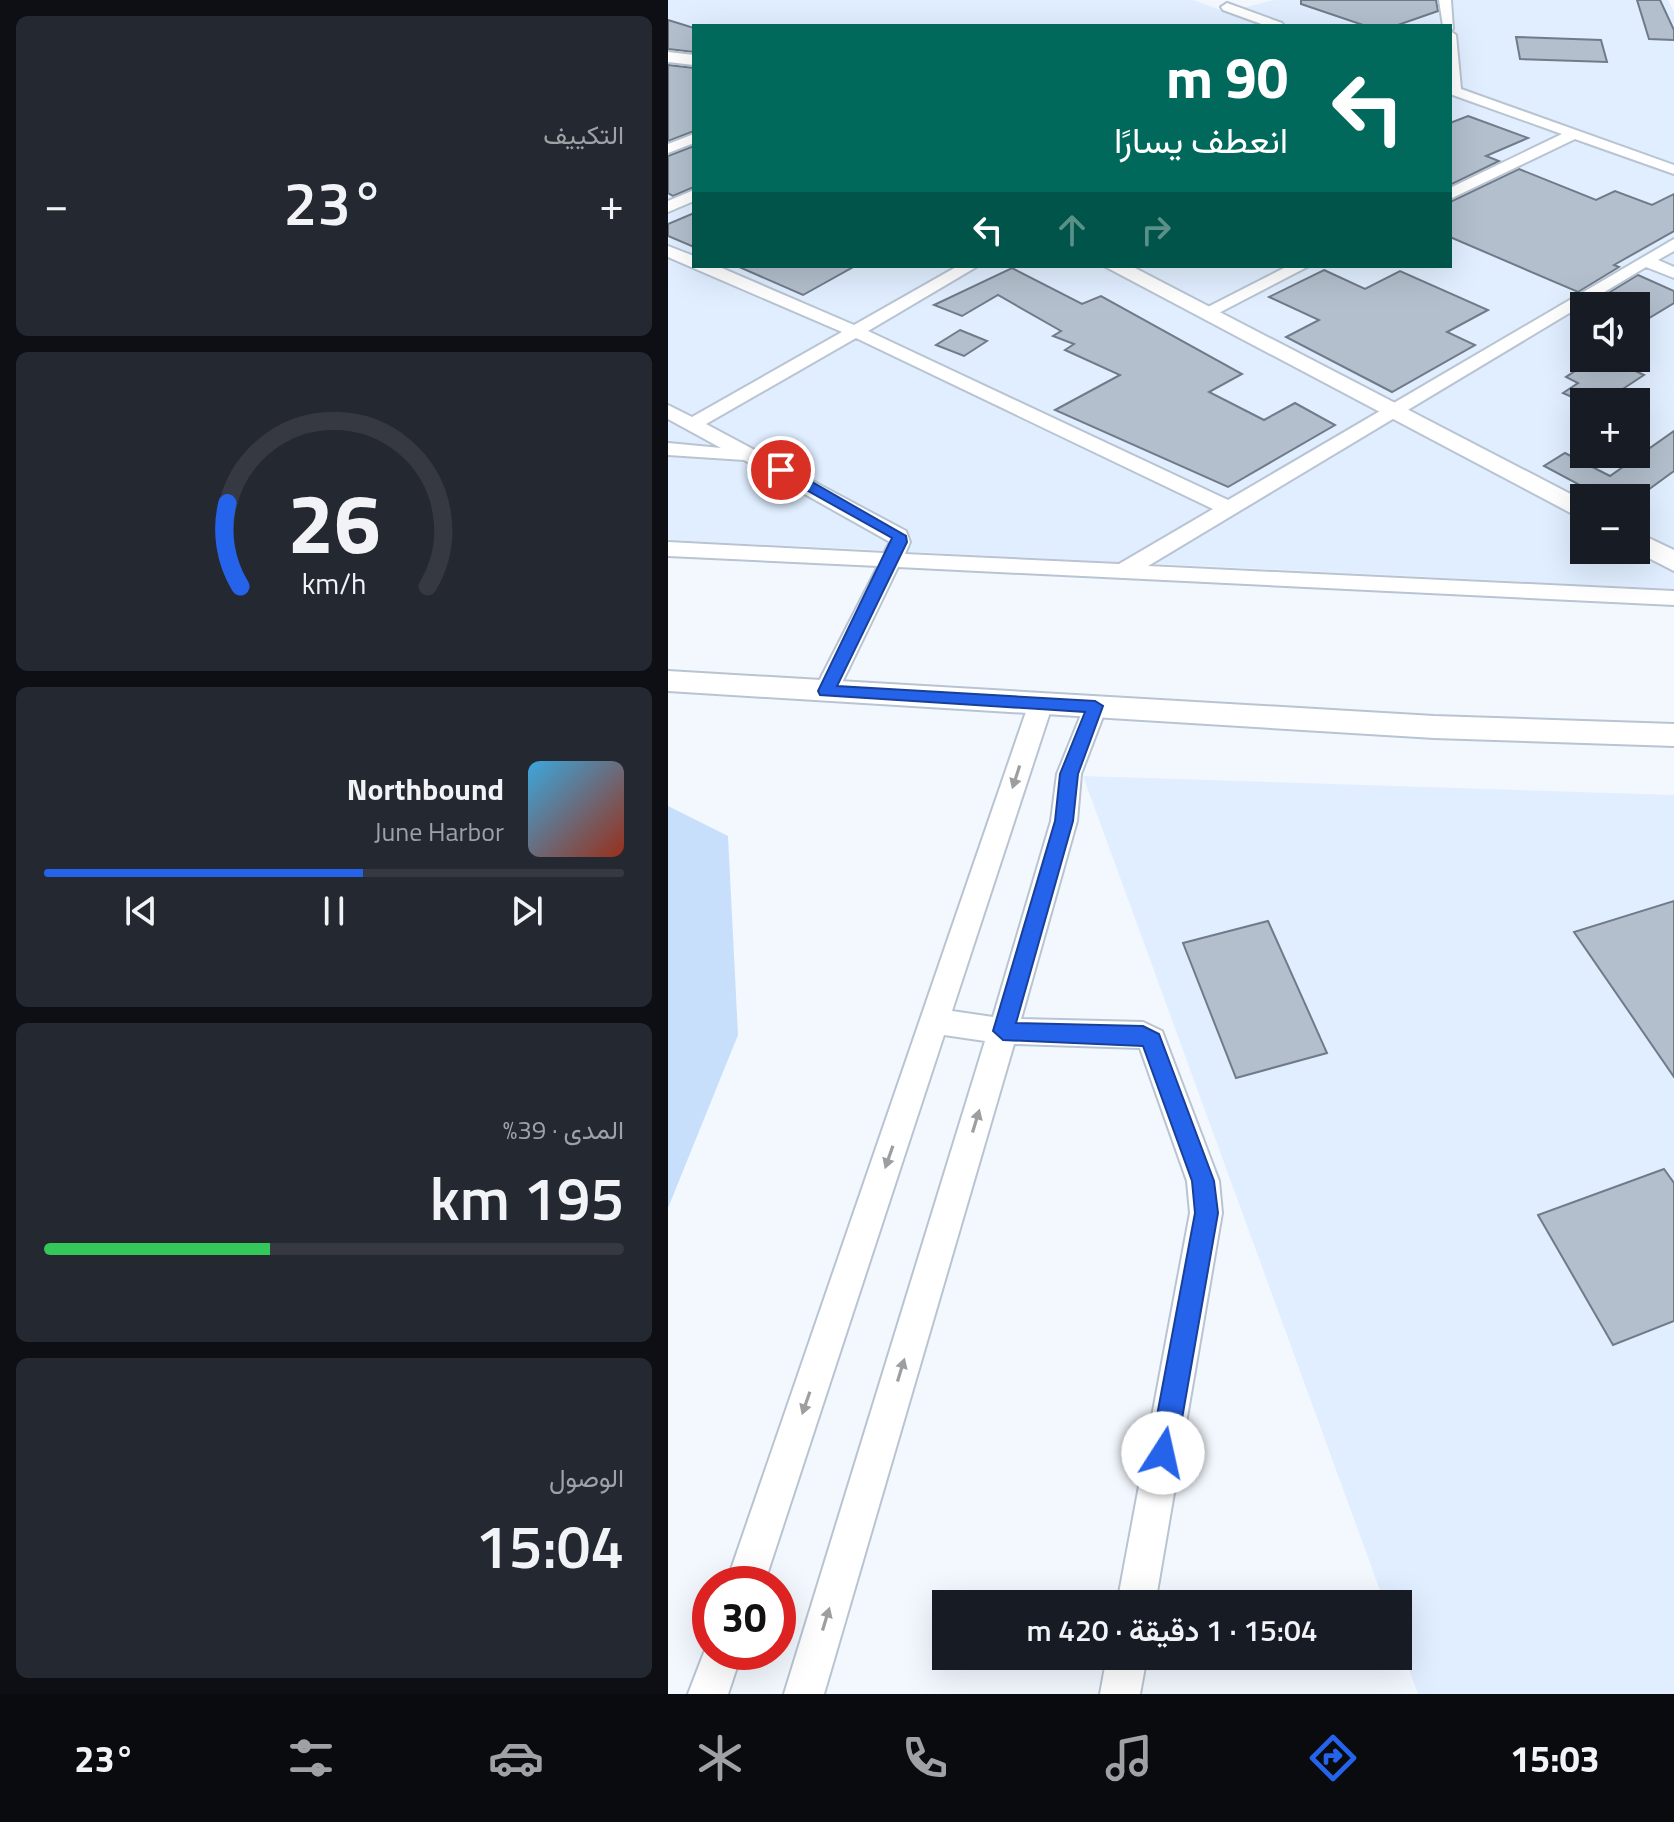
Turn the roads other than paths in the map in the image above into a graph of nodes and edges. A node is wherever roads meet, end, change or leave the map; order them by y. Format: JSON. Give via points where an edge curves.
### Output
{"nodes":[{"id":1,"x":1254,"y":0,"type":"edge"},
{"id":2,"x":1445,"y":0,"type":"edge"},
{"id":3,"x":1273,"y":24,"type":"edge"},
{"id":4,"x":1449,"y":24,"type":"edge"},
{"id":5,"x":668,"y":57,"type":"edge"},
{"id":6,"x":692,"y":60,"type":"edge"},
{"id":7,"x":1452,"y":90,"type":"edge"},
{"id":8,"x":1574,"y":134,"type":"junction"},
{"id":9,"x":692,"y":139,"type":"edge"},
{"id":10,"x":668,"y":149,"type":"edge"},
{"id":11,"x":1674,"y":170,"type":"edge"},
{"id":12,"x":1452,"y":193,"type":"edge"},
{"id":13,"x":692,"y":196,"type":"edge"},
{"id":14,"x":668,"y":207,"type":"edge"},
{"id":15,"x":1674,"y":244,"type":"edge"},
{"id":16,"x":668,"y":251,"type":"edge"},
{"id":17,"x":692,"y":261,"type":"edge"},
{"id":18,"x":1645,"y":261,"type":"junction"},
{"id":19,"x":708,"y":268,"type":"edge"},
{"id":20,"x":966,"y":268,"type":"edge"},
{"id":21,"x":1119,"y":268,"type":"edge"},
{"id":22,"x":1297,"y":268,"type":"edge"},
{"id":23,"x":1674,"y":273,"type":"edge"},
{"id":24,"x":1205,"y":313,"type":"junction"},
{"id":25,"x":854,"y":331,"type":"junction"},
{"id":26,"x":668,"y":411,"type":"edge"},
{"id":27,"x":1392,"y":411,"type":"junction"},
{"id":28,"x":693,"y":424,"type":"junction"},
{"id":29,"x":668,"y":449,"type":"edge"},
{"id":30,"x":753,"y":456,"type":"junction"},
{"id":31,"x":1570,"y":505,"type":"edge"},
{"id":32,"x":1228,"y":508,"type":"junction"},
{"id":33,"x":1650,"y":548,"type":"edge"},
{"id":34,"x":668,"y":549,"type":"edge"},
{"id":35,"x":891,"y":560,"type":"junction"},
{"id":36,"x":1674,"y":562,"type":"edge"},
{"id":37,"x":1123,"y":571,"type":"junction"},
{"id":38,"x":1674,"y":598,"type":"edge"},
{"id":39,"x":668,"y":681,"type":"edge"},
{"id":40,"x":826,"y":691,"type":"junction"},
{"id":41,"x":1041,"y":703,"type":"junction"},
{"id":42,"x":1095,"y":706,"type":"junction"},
{"id":43,"x":1674,"y":735,"type":"edge"},
{"id":44,"x":935,"y":1021,"type":"junction"},
{"id":45,"x":1003,"y":1031,"type":"junction"},
{"id":46,"x":751,"y":1566,"type":"edge"},
{"id":47,"x":1139,"y":1590,"type":"edge"},
{"id":48,"x":716,"y":1670,"type":"edge"},
{"id":49,"x":1124,"y":1670,"type":"edge"},
{"id":50,"x":708,"y":1694,"type":"edge"},
{"id":51,"x":804,"y":1694,"type":"edge"},
{"id":52,"x":1120,"y":1694,"type":"edge"}],
"edges":[{"from":1,"to":3,"type":"street","via":[[1222,5]]},
{"from":2,"to":4,"type":"street"},
{"from":5,"to":6,"type":"street"},
{"from":7,"to":8,"type":"street"},
{"from":8,"to":11,"type":"street"},
{"from":8,"to":12,"type":"street"},
{"from":9,"to":10,"type":"street"},
{"from":13,"to":14,"type":"street"},
{"from":15,"to":18,"type":"street"},
{"from":16,"to":17,"type":"street"},
{"from":18,"to":23,"type":"street"},
{"from":18,"to":27,"type":"street"},
{"from":19,"to":25,"type":"street"},
{"from":20,"to":25,"type":"street"},
{"from":21,"to":24,"type":"street"},
{"from":22,"to":24,"type":"street"},
{"from":24,"to":27,"type":"street"},
{"from":25,"to":28,"type":"street"},
{"from":25,"to":32,"type":"street"},
{"from":26,"to":28,"type":"street"},
{"from":27,"to":31,"type":"street"},
{"from":27,"to":32,"type":"street"},
{"from":28,"to":30,"type":"street"},
{"from":29,"to":30,"type":"street"},
{"from":30,"to":35,"type":"street","via":[[893,530],[900,542]]},
{"from":32,"to":37,"type":"street"},
{"from":33,"to":36,"type":"street"},
{"from":34,"to":35,"type":"street"},
{"from":35,"to":37,"type":"street"},
{"from":35,"to":40,"type":"street"},
{"from":37,"to":38,"type":"street"},
{"from":39,"to":40,"type":"street"},
{"from":40,"to":41,"type":"street"},
{"from":41,"to":42,"type":"street"},
{"from":41,"to":44,"type":"street","one_way":true},
{"from":42,"to":43,"type":"street","via":[[1434,727]]},
{"from":42,"to":45,"type":"street","via":[[1069,774],[1064,821]]},
{"from":44,"to":45,"type":"street"},
{"from":44,"to":46,"type":"street","one_way":true},
{"from":45,"to":47,"type":"street","via":[[1143,1035],[1152,1040],[1203,1181],[1206,1213]]},
{"from":51,"to":45,"type":"street","one_way":true},
{"from":48,"to":50,"type":"street"},
{"from":49,"to":52,"type":"street"}]}
